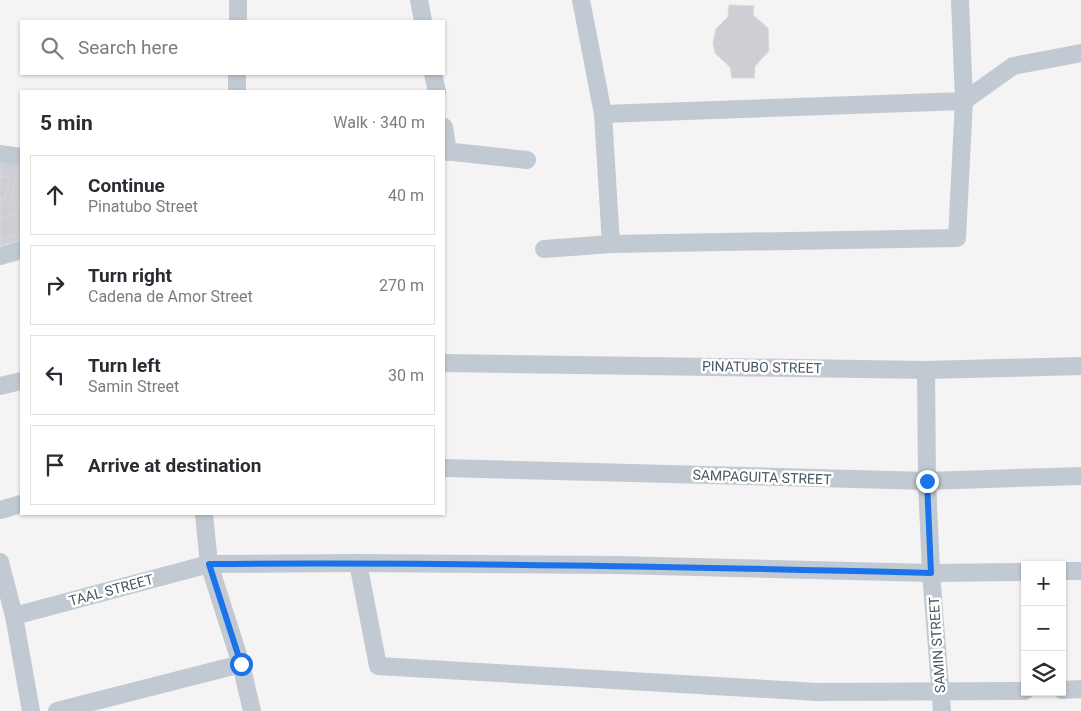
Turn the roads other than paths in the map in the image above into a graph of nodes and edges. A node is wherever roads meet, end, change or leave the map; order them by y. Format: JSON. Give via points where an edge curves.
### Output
{"nodes":[{"id":1,"x":238,"y":0,"type":"edge"},
{"id":2,"x":419,"y":0,"type":"edge"},
{"id":3,"x":581,"y":0,"type":"edge"},
{"id":4,"x":960,"y":0,"type":"edge"},
{"id":5,"x":238,"y":20,"type":"edge"},
{"id":6,"x":423,"y":20,"type":"edge"},
{"id":7,"x":1081,"y":53,"type":"edge"},
{"id":8,"x":237,"y":75,"type":"edge"},
{"id":9,"x":433,"y":75,"type":"edge"},
{"id":10,"x":237,"y":90,"type":"edge"},
{"id":11,"x":437,"y":90,"type":"edge"},
{"id":12,"x":964,"y":101,"type":"junction"},
{"id":13,"x":603,"y":114,"type":"junction"},
{"id":14,"x":446,"y":151,"type":"edge"},
{"id":15,"x":0,"y":154,"type":"edge"},
{"id":16,"x":20,"y":157,"type":"edge"},
{"id":17,"x":527,"y":160,"type":"dead end"},
{"id":18,"x":611,"y":244,"type":"junction"},
{"id":19,"x":544,"y":249,"type":"dead end"},
{"id":20,"x":20,"y":250,"type":"edge"},
{"id":21,"x":0,"y":256,"type":"edge"},
{"id":22,"x":445,"y":363,"type":"edge"},
{"id":23,"x":1081,"y":366,"type":"edge"},
{"id":24,"x":926,"y":370,"type":"junction"},
{"id":25,"x":20,"y":381,"type":"edge"},
{"id":26,"x":0,"y":386,"type":"edge"},
{"id":27,"x":445,"y":468,"type":"edge"},
{"id":28,"x":1081,"y":476,"type":"edge"},
{"id":29,"x":927,"y":481,"type":"junction"},
{"id":30,"x":20,"y":504,"type":"edge"},
{"id":31,"x":0,"y":510,"type":"edge"},
{"id":32,"x":204,"y":515,"type":"edge"},
{"id":33,"x":0,"y":562,"type":"edge"},
{"id":34,"x":358,"y":563,"type":"junction"},
{"id":35,"x":209,"y":564,"type":"junction"},
{"id":36,"x":1066,"y":571,"type":"edge"},
{"id":37,"x":1081,"y":571,"type":"edge"},
{"id":38,"x":1021,"y":572,"type":"edge"},
{"id":39,"x":931,"y":573,"type":"junction"},
{"id":40,"x":14,"y":616,"type":"junction"},
{"id":41,"x":241,"y":664,"type":"junction"},
{"id":42,"x":1066,"y":690,"type":"edge"},
{"id":43,"x":1081,"y":690,"type":"edge"},
{"id":44,"x":1021,"y":691,"type":"edge"},
{"id":45,"x":940,"y":692,"type":"junction"},
{"id":46,"x":31,"y":711,"type":"edge"},
{"id":47,"x":58,"y":711,"type":"edge"},
{"id":48,"x":252,"y":711,"type":"edge"},
{"id":49,"x":942,"y":711,"type":"edge"}],
"edges":[{"from":1,"to":5,"type":"street"},
{"from":2,"to":6,"type":"street"},
{"from":3,"to":13,"type":"street"},
{"from":4,"to":12,"type":"street"},
{"from":7,"to":12,"type":"street","via":[[1013,66]]},
{"from":8,"to":10,"type":"street"},
{"from":9,"to":11,"type":"street"},
{"from":12,"to":13,"type":"street"},
{"from":12,"to":18,"type":"street","via":[[957,238]]},
{"from":13,"to":18,"type":"street"},
{"from":14,"to":17,"type":"street"},
{"from":15,"to":16,"type":"street"},
{"from":18,"to":19,"type":"street"},
{"from":20,"to":21,"type":"street"},
{"from":22,"to":24,"type":"street","name":"PINATUBO STREET"},
{"from":23,"to":24,"type":"street","name":"PINATUBO STREET"},
{"from":24,"to":29,"type":"street","name":"SAMIN STREET"},
{"from":25,"to":26,"type":"street"},
{"from":27,"to":29,"type":"street","name":"SAMPAGUITA STREET"},
{"from":28,"to":29,"type":"street","name":"SAMPAGUITA STREET"},
{"from":29,"to":39,"type":"street","name":"SAMIN STREET"},
{"from":30,"to":31,"type":"street"},
{"from":32,"to":35,"type":"street"},
{"from":33,"to":40,"type":"street"},
{"from":34,"to":35,"type":"street","name":"TAAL STREET"},
{"from":34,"to":39,"type":"street","name":"TAAL STREET","via":[[617,565]]},
{"from":34,"to":45,"type":"street","via":[[378,666],[817,692]]},
{"from":35,"to":40,"type":"street","name":"TAAL STREET"},
{"from":35,"to":41,"type":"street"},
{"from":36,"to":37,"type":"street"},
{"from":38,"to":39,"type":"street","name":"TAAL STREET"},
{"from":39,"to":45,"type":"street","name":"SAMIN STREET"},
{"from":40,"to":46,"type":"street"},
{"from":41,"to":47,"type":"street"},
{"from":41,"to":48,"type":"street"},
{"from":42,"to":43,"type":"street"},
{"from":44,"to":45,"type":"street"},
{"from":45,"to":49,"type":"street","name":"SAMIN STREET"}]}
